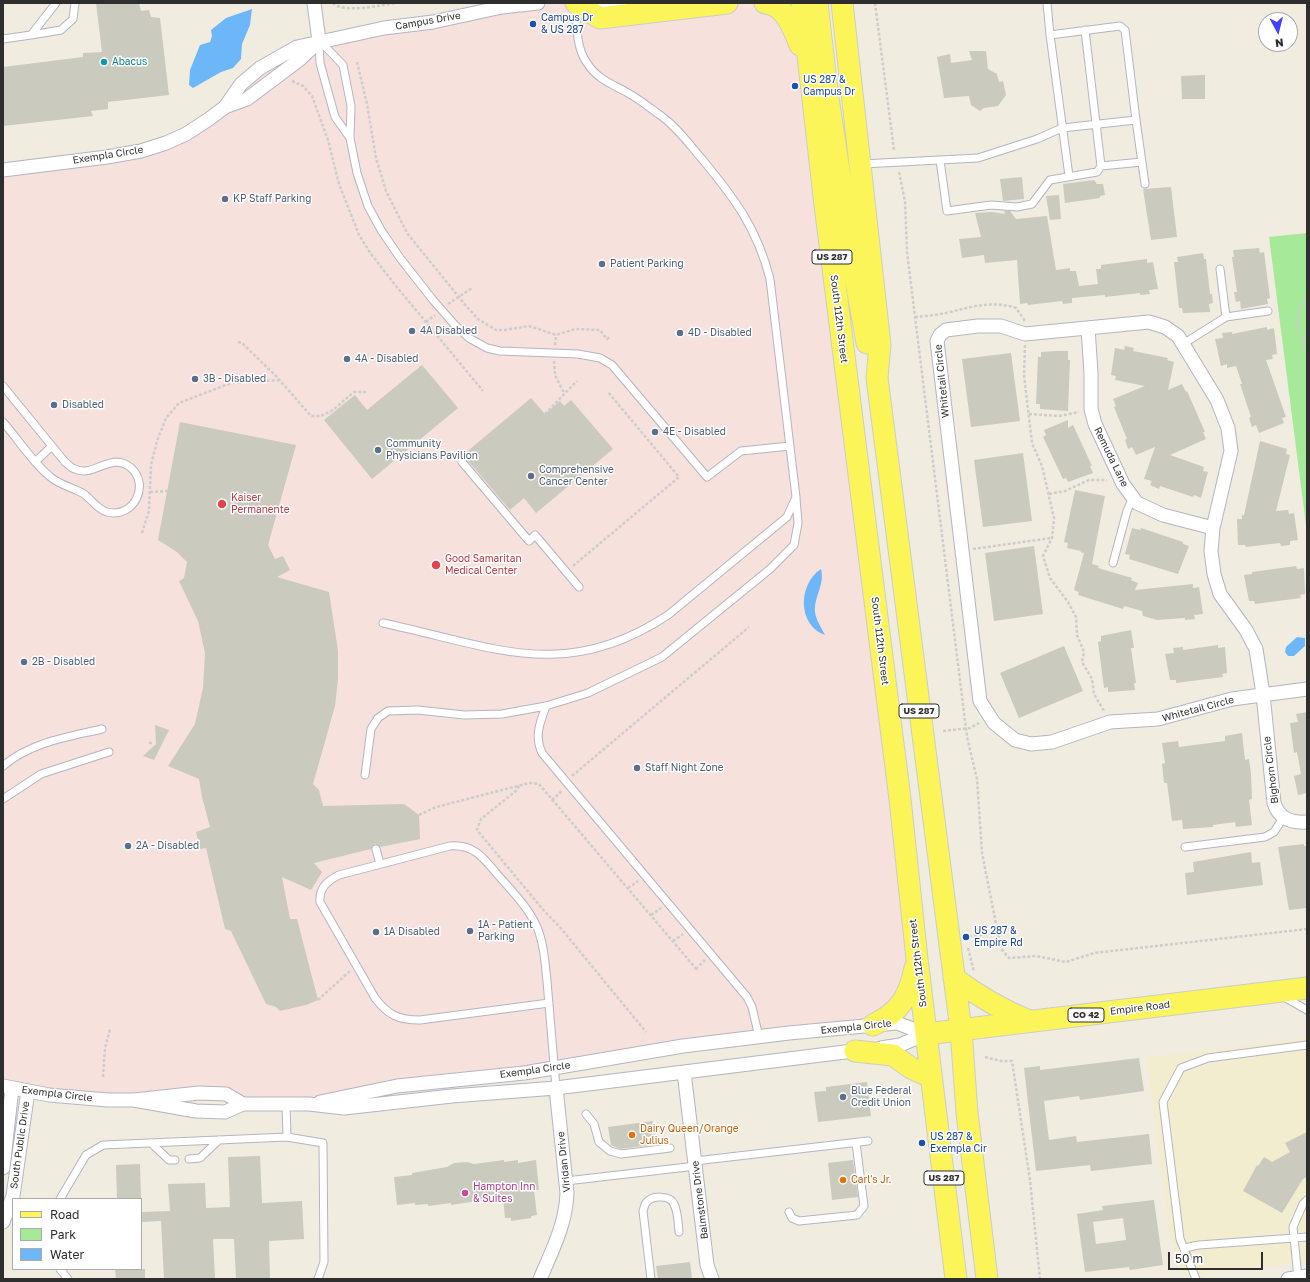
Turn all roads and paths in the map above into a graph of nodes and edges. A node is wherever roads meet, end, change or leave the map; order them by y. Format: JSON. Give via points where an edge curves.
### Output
{"nodes":[{"id":1,"x":56,"y":3,"type":"edge"},
{"id":2,"x":75,"y":3,"type":"edge"},
{"id":3,"x":314,"y":3,"type":"edge"},
{"id":4,"x":333,"y":3,"type":"edge"},
{"id":5,"x":396,"y":3,"type":"edge"},
{"id":6,"x":538,"y":3,"type":"edge"},
{"id":7,"x":575,"y":3,"type":"edge"},
{"id":8,"x":626,"y":3,"type":"edge"},
{"id":9,"x":727,"y":3,"type":"edge"},
{"id":10,"x":765,"y":3,"type":"edge"},
{"id":11,"x":802,"y":3,"type":"edge"},
{"id":12,"x":817,"y":3,"type":"edge"},
{"id":13,"x":842,"y":3,"type":"edge"},
{"id":14,"x":875,"y":3,"type":"edge"},
{"id":15,"x":1047,"y":3,"type":"edge"},
{"id":16,"x":1085,"y":30,"type":"junction"},
{"id":17,"x":31,"y":35,"type":"junction"},
{"id":18,"x":1050,"y":35,"type":"junction"},
{"id":19,"x":3,"y":38,"type":"edge"},
{"id":20,"x":319,"y":41,"type":"junction"},
{"id":21,"x":358,"y":62,"type":"dead end"},
{"id":22,"x":809,"y":66,"type":"junction"},
{"id":23,"x":292,"y":81,"type":"dead end"},
{"id":24,"x":1136,"y":120,"type":"junction"},
{"id":25,"x":1096,"y":124,"type":"junction"},
{"id":26,"x":1063,"y":128,"type":"junction"},
{"id":27,"x":350,"y":138,"type":"junction"},
{"id":28,"x":894,"y":150,"type":"dead end"},
{"id":29,"x":940,"y":160,"type":"junction"},
{"id":30,"x":1142,"y":162,"type":"junction"},
{"id":31,"x":860,"y":164,"type":"junction"},
{"id":32,"x":1101,"y":166,"type":"junction"},
{"id":33,"x":898,"y":169,"type":"dead end"},
{"id":34,"x":3,"y":170,"type":"edge"},
{"id":35,"x":1068,"y":176,"type":"junction"},
{"id":36,"x":1145,"y":184,"type":"dead end"},
{"id":37,"x":1220,"y":269,"type":"dead end"},
{"id":38,"x":1307,"y":299,"type":"edge"},
{"id":39,"x":1268,"y":311,"type":"dead end"},
{"id":40,"x":915,"y":317,"type":"junction"},
{"id":41,"x":1226,"y":317,"type":"junction"},
{"id":42,"x":1088,"y":328,"type":"junction"},
{"id":43,"x":1025,"y":334,"type":"junction"},
{"id":44,"x":556,"y":335,"type":"junction"},
{"id":45,"x":611,"y":336,"type":"dead end"},
{"id":46,"x":238,"y":342,"type":"dead end"},
{"id":47,"x":1183,"y":344,"type":"junction"},
{"id":48,"x":1307,"y":351,"type":"edge"},
{"id":49,"x":555,"y":352,"type":"junction"},
{"id":50,"x":877,"y":378,"type":"junction"},
{"id":51,"x":280,"y":380,"type":"junction"},
{"id":52,"x":577,"y":381,"type":"dead end"},
{"id":53,"x":3,"y":386,"type":"edge"},
{"id":54,"x":483,"y":391,"type":"dead end"},
{"id":55,"x":367,"y":392,"type":"dead end"},
{"id":56,"x":608,"y":392,"type":"dead end"},
{"id":57,"x":564,"y":393,"type":"junction"},
{"id":58,"x":1091,"y":409,"type":"junction"},
{"id":59,"x":545,"y":414,"type":"dead end"},
{"id":60,"x":1029,"y":414,"type":"junction"},
{"id":61,"x":3,"y":422,"type":"edge"},
{"id":62,"x":52,"y":446,"type":"junction"},
{"id":63,"x":790,"y":446,"type":"junction"},
{"id":64,"x":36,"y":461,"type":"junction"},
{"id":65,"x":462,"y":462,"type":"dead end"},
{"id":66,"x":1119,"y":476,"type":"junction"},
{"id":67,"x":167,"y":491,"type":"dead end"},
{"id":68,"x":139,"y":492,"type":"junction"},
{"id":69,"x":150,"y":492,"type":"junction"},
{"id":70,"x":1049,"y":494,"type":"junction"},
{"id":71,"x":796,"y":497,"type":"junction"},
{"id":72,"x":1133,"y":497,"type":"junction"},
{"id":73,"x":1213,"y":528,"type":"junction"},
{"id":74,"x":142,"y":533,"type":"dead end"},
{"id":75,"x":1052,"y":538,"type":"junction"},
{"id":76,"x":944,"y":551,"type":"junction"},
{"id":77,"x":962,"y":551,"type":"junction"},
{"id":78,"x":1113,"y":563,"type":"dead end"},
{"id":79,"x":567,"y":572,"type":"junction"},
{"id":80,"x":579,"y":586,"type":"dead end"},
{"id":81,"x":383,"y":623,"type":"dead end"},
{"id":82,"x":749,"y":627,"type":"dead end"},
{"id":83,"x":1307,"y":689,"type":"edge"},
{"id":84,"x":1263,"y":694,"type":"junction"},
{"id":85,"x":546,"y":706,"type":"junction"},
{"id":86,"x":990,"y":717,"type":"junction"},
{"id":87,"x":1110,"y":722,"type":"junction"},
{"id":88,"x":966,"y":728,"type":"junction"},
{"id":89,"x":102,"y":729,"type":"dead end"},
{"id":90,"x":943,"y":731,"type":"dead end"},
{"id":91,"x":149,"y":742,"type":"dead end"},
{"id":92,"x":154,"y":743,"type":"dead end"},
{"id":93,"x":109,"y":752,"type":"dead end"},
{"id":94,"x":3,"y":766,"type":"edge"},
{"id":95,"x":365,"y":775,"type":"dead end"},
{"id":96,"x":566,"y":782,"type":"junction"},
{"id":97,"x":519,"y":786,"type":"junction"},
{"id":98,"x":3,"y":800,"type":"edge"},
{"id":99,"x":552,"y":800,"type":"junction"},
{"id":100,"x":419,"y":816,"type":"dead end"},
{"id":101,"x":1284,"y":818,"type":"junction"},
{"id":102,"x":1307,"y":822,"type":"edge"},
{"id":103,"x":1185,"y":847,"type":"dead end"},
{"id":104,"x":376,"y":849,"type":"dead end"},
{"id":105,"x":380,"y":864,"type":"junction"},
{"id":106,"x":1307,"y":928,"type":"edge"},
{"id":107,"x":997,"y":933,"type":"junction"},
{"id":108,"x":917,"y":959,"type":"junction"},
{"id":109,"x":356,"y":966,"type":"junction"},
{"id":110,"x":698,"y":971,"type":"dead end"},
{"id":111,"x":975,"y":975,"type":"dead end"},
{"id":112,"x":954,"y":978,"type":"junction"},
{"id":113,"x":1307,"y":988,"type":"edge"},
{"id":114,"x":1273,"y":992,"type":"junction"},
{"id":115,"x":318,"y":1000,"type":"dead end"},
{"id":116,"x":549,"y":1003,"type":"junction"},
{"id":117,"x":1307,"y":1010,"type":"edge"},
{"id":118,"x":1031,"y":1022,"type":"junction"},
{"id":119,"x":873,"y":1025,"type":"junction"},
{"id":120,"x":110,"y":1029,"type":"dead end"},
{"id":121,"x":961,"y":1030,"type":"junction"},
{"id":122,"x":646,"y":1032,"type":"dead end"},
{"id":123,"x":926,"y":1034,"type":"junction"},
{"id":124,"x":759,"y":1037,"type":"junction"},
{"id":125,"x":1307,"y":1045,"type":"edge"},
{"id":126,"x":855,"y":1051,"type":"junction"},
{"id":127,"x":985,"y":1057,"type":"dead end"},
{"id":128,"x":554,"y":1068,"type":"junction"},
{"id":129,"x":684,"y":1072,"type":"junction"},
{"id":130,"x":103,"y":1077,"type":"dead end"},
{"id":131,"x":932,"y":1077,"type":"junction"},
{"id":132,"x":8,"y":1087,"type":"edge"},
{"id":133,"x":556,"y":1088,"type":"junction"},
{"id":134,"x":28,"y":1091,"type":"junction"},
{"id":135,"x":134,"y":1100,"type":"junction"},
{"id":136,"x":243,"y":1104,"type":"junction"},
{"id":137,"x":286,"y":1104,"type":"junction"},
{"id":138,"x":309,"y":1104,"type":"junction"},
{"id":139,"x":586,"y":1114,"type":"dead end"},
{"id":140,"x":287,"y":1137,"type":"junction"},
{"id":141,"x":219,"y":1140,"type":"junction"},
{"id":142,"x":868,"y":1142,"type":"dead end"},
{"id":143,"x":151,"y":1143,"type":"junction"},
{"id":144,"x":856,"y":1143,"type":"junction"},
{"id":145,"x":670,"y":1148,"type":"dead end"},
{"id":146,"x":189,"y":1159,"type":"dead end"},
{"id":147,"x":175,"y":1160,"type":"dead end"},
{"id":148,"x":695,"y":1163,"type":"junction"},
{"id":149,"x":3,"y":1168,"type":"edge"},
{"id":150,"x":566,"y":1181,"type":"junction"},
{"id":151,"x":12,"y":1198,"type":"edge"},
{"id":152,"x":61,"y":1198,"type":"edge"},
{"id":153,"x":12,"y":1199,"type":"edge"},
{"id":154,"x":1307,"y":1200,"type":"edge"},
{"id":155,"x":789,"y":1212,"type":"dead end"},
{"id":156,"x":3,"y":1222,"type":"edge"},
{"id":157,"x":679,"y":1232,"type":"dead end"},
{"id":158,"x":1307,"y":1237,"type":"edge"},
{"id":159,"x":1295,"y":1238,"type":"junction"},
{"id":160,"x":1184,"y":1248,"type":"junction"},
{"id":161,"x":61,"y":1270,"type":"edge"},
{"id":162,"x":1298,"y":1278,"type":"edge"},
{"id":163,"x":68,"y":1279,"type":"edge"},
{"id":164,"x":318,"y":1279,"type":"edge"},
{"id":165,"x":540,"y":1279,"type":"edge"},
{"id":166,"x":651,"y":1279,"type":"edge"},
{"id":167,"x":712,"y":1279,"type":"edge"},
{"id":168,"x":956,"y":1279,"type":"edge"},
{"id":169,"x":987,"y":1279,"type":"edge"},
{"id":170,"x":1040,"y":1279,"type":"edge"},
{"id":171,"x":1196,"y":1279,"type":"edge"}],
"edges":[{"from":1,"to":17,"type":"lane"},
{"from":2,"to":17,"type":"lane","via":[[73,19],[60,30]]},
{"from":3,"to":20,"type":"street"},
{"from":4,"to":5,"type":"path","via":[[337,7],[347,9]]},
{"from":6,"to":20,"type":"street","name":"Campus Drive","via":[[502,7],[433,22],[384,28]]},
{"from":7,"to":8,"type":"street","via":[[593,6]]},
{"from":7,"to":9,"type":"main road","via":[[600,18]]},
{"from":7,"to":63,"type":"lane","via":[[580,52],[586,63],[611,85],[629,93],[667,120],[727,190],[748,221],[764,253],[770,279]]},
{"from":10,"to":22,"type":"main road","via":[[776,8],[790,21]]},
{"from":11,"to":22,"type":"main road","name":"South 112th Street","number":"US 287"},
{"from":12,"to":50,"type":"main road","via":[[827,91],[855,276],[868,350]]},
{"from":13,"to":31,"type":"main road","number":"US 287"},
{"from":14,"to":28,"type":"path"},
{"from":15,"to":18,"type":"lane"},
{"from":16,"to":18,"type":"lane"},
{"from":16,"to":24,"type":"lane","via":[[1120,26],[1125,30]]},
{"from":16,"to":25,"type":"lane"},
{"from":17,"to":19,"type":"lane"},
{"from":18,"to":26,"type":"lane"},
{"from":20,"to":27,"type":"lane","via":[[320,63],[335,117]]},
{"from":20,"to":27,"type":"lane","via":[[343,65],[351,106]]},
{"from":20,"to":34,"type":"street","name":"Exempla Circle","via":[[299,60],[247,99],[225,107],[186,134],[141,151]]},
{"from":21,"to":44,"type":"path","via":[[381,179],[414,243],[467,307],[487,326],[505,330],[529,326]]},
{"from":22,"to":108,"type":"main road","name":"South 112th Street","number":"US 287","via":[[900,799]]},
{"from":23,"to":54,"type":"path","via":[[303,86],[312,96],[328,140],[339,184],[359,235],[396,286]]},
{"from":24,"to":25,"type":"lane"},
{"from":24,"to":30,"type":"lane"},
{"from":25,"to":26,"type":"lane"},
{"from":25,"to":32,"type":"lane"},
{"from":26,"to":29,"type":"lane","via":[[978,158]]},
{"from":26,"to":35,"type":"lane"},
{"from":27,"to":49,"type":"lane","via":[[368,206],[381,230],[454,324],[469,338],[487,348],[500,351]]},
{"from":29,"to":31,"type":"lane"},
{"from":29,"to":35,"type":"lane","via":[[947,211],[991,205],[1017,207],[1032,204],[1050,180]]},
{"from":30,"to":32,"type":"lane"},
{"from":30,"to":36,"type":"lane"},
{"from":31,"to":50,"type":"main road","number":"US 287","via":[[880,345]]},
{"from":32,"to":35,"type":"lane","via":[[1097,172]]},
{"from":33,"to":40,"type":"path","via":[[904,201]]},
{"from":37,"to":41,"type":"lane"},
{"from":38,"to":48,"type":"path","via":[[1301,306],[1296,323]]},
{"from":39,"to":41,"type":"lane"},
{"from":40,"to":43,"type":"path","via":[[994,303],[1016,308],[1026,323]]},
{"from":40,"to":76,"type":"path"},
{"from":41,"to":47,"type":"lane"},
{"from":42,"to":43,"type":"street","name":"Whitetail Circle"},
{"from":42,"to":47,"type":"street","name":"Whitetail Circle","via":[[1148,322],[1165,327],[1178,336]]},
{"from":42,"to":58,"type":"street","name":"Remuda Lane"},
{"from":43,"to":60,"type":"path","via":[[1024,375]]},
{"from":43,"to":77,"type":"street","name":"Whitetail Circle","via":[[1001,326],[978,326],[946,330],[938,341]]},
{"from":44,"to":45,"type":"path","via":[[576,329],[600,330],[607,339]]},
{"from":44,"to":49,"type":"path"},
{"from":46,"to":51,"type":"path"},
{"from":47,"to":73,"type":"street","name":"Whitetail Circle","via":[[1217,400],[1231,443],[1232,451]]},
{"from":49,"to":57,"type":"path","via":[[555,376]]},
{"from":49,"to":63,"type":"lane","via":[[600,358],[612,365],[707,477],[741,451]]},
{"from":50,"to":112,"type":"main road","number":"US 287"},
{"from":51,"to":55,"type":"path","via":[[311,416],[321,416],[333,410],[354,392]]},
{"from":51,"to":69,"type":"path","via":[[231,383],[179,403],[166,418],[157,441],[151,465]]},
{"from":52,"to":57,"type":"path"},
{"from":53,"to":62,"type":"lane"},
{"from":56,"to":79,"type":"path","via":[[679,477]]},
{"from":57,"to":59,"type":"path"},
{"from":58,"to":60,"type":"path","via":[[1059,416]]},
{"from":58,"to":66,"type":"street","name":"Remuda Lane","via":[[1095,424]]},
{"from":60,"to":70,"type":"path","via":[[1032,443],[1042,466]]},
{"from":61,"to":64,"type":"lane"},
{"from":62,"to":64,"type":"lane"},
{"from":62,"to":68,"type":"lane","via":[[74,469],[92,470],[111,462],[125,464],[136,474],[140,485]]},
{"from":63,"to":71,"type":"lane"},
{"from":64,"to":68,"type":"lane","via":[[53,479],[82,493],[97,507],[109,513],[126,510],[133,505]]},
{"from":65,"to":79,"type":"lane","via":[[529,541],[535,535]]},
{"from":66,"to":70,"type":"path","via":[[1108,480],[1089,480],[1065,491]]},
{"from":66,"to":72,"type":"street","name":"Remuda Lane"},
{"from":67,"to":69,"type":"path"},
{"from":68,"to":69,"type":"path"},
{"from":69,"to":74,"type":"path","via":[[149,511]]},
{"from":70,"to":75,"type":"path","via":[[1054,518]]},
{"from":71,"to":81,"type":"lane","via":[[787,517],[668,616],[648,629],[616,643],[581,652],[548,656],[512,653]]},
{"from":71,"to":85,"type":"lane","via":[[798,523],[794,545],[759,579],[662,656],[588,692]]},
{"from":72,"to":73,"type":"street","name":"Remuda Lane","via":[[1137,503],[1163,515]]},
{"from":72,"to":78,"type":"lane"},
{"from":73,"to":84,"type":"street","name":"Whitetail Circle","via":[[1211,551],[1220,594],[1246,630],[1256,649]]},
{"from":75,"to":77,"type":"path"},
{"from":75,"to":87,"type":"path","via":[[1044,556],[1050,578],[1076,617],[1077,635],[1084,652],[1082,662],[1092,679],[1094,694]]},
{"from":76,"to":77,"type":"path"},
{"from":76,"to":88,"type":"path"},
{"from":77,"to":86,"type":"street","name":"Whitetail Circle","via":[[980,701]]},
{"from":79,"to":80,"type":"lane"},
{"from":82,"to":96,"type":"path"},
{"from":83,"to":84,"type":"street","name":"Whitetail Circle"},
{"from":84,"to":87,"type":"street","name":"Whitetail Circle","via":[[1232,699],[1158,719]]},
{"from":84,"to":101,"type":"street","name":"Bighorn Circle","via":[[1274,803]]},
{"from":85,"to":95,"type":"lane","via":[[494,714],[464,715],[418,710],[388,711],[378,718],[371,729]]},
{"from":85,"to":96,"type":"lane","via":[[537,734],[538,744],[542,753]]},
{"from":86,"to":87,"type":"street","name":"Whitetail Circle","via":[[1016,740],[1031,744],[1052,742]]},
{"from":86,"to":88,"type":"path"},
{"from":88,"to":90,"type":"path"},
{"from":88,"to":107,"type":"path","via":[[977,779],[982,853]]},
{"from":89,"to":94,"type":"lane","via":[[46,742],[27,750]]},
{"from":91,"to":92,"type":"path"},
{"from":93,"to":98,"type":"lane","via":[[41,774]]},
{"from":96,"to":99,"type":"path"},
{"from":96,"to":124,"type":"lane","via":[[746,997],[752,1007]]},
{"from":97,"to":99,"type":"path","via":[[538,784]]},
{"from":97,"to":100,"type":"path","via":[[436,807]]},
{"from":97,"to":122,"type":"path","via":[[481,819],[477,830]]},
{"from":99,"to":110,"type":"path"},
{"from":101,"to":102,"type":"street","via":[[1294,823]]},
{"from":101,"to":103,"type":"lane","via":[[1274,832],[1265,837]]},
{"from":104,"to":105,"type":"lane"},
{"from":105,"to":109,"type":"lane","via":[[338,875],[323,886],[320,895],[320,902]]},
{"from":105,"to":116,"type":"lane","via":[[461,845],[480,854],[529,912],[537,928],[542,943]]},
{"from":106,"to":107,"type":"path","via":[[1094,953],[1066,962],[1036,956],[1009,958],[1001,949]]},
{"from":107,"to":111,"type":"path","via":[[966,937]]},
{"from":108,"to":119,"type":"main road","via":[[904,1002],[892,1014]]},
{"from":108,"to":123,"type":"main road","name":"South 112th Street","number":"US 287"},
{"from":109,"to":115,"type":"path"},
{"from":109,"to":116,"type":"lane","via":[[382,1008],[406,1020]]},
{"from":112,"to":118,"type":"main road","via":[[998,1008]]},
{"from":112,"to":121,"type":"main road","number":"US 287"},
{"from":113,"to":114,"type":"main road","name":"Empire Road","number":"CO 42"},
{"from":114,"to":117,"type":"lane"},
{"from":114,"to":118,"type":"main road","name":"Empire Road","number":"CO 42"},
{"from":116,"to":128,"type":"lane"},
{"from":118,"to":121,"type":"main road","name":"Empire Road","number":"CO 42"},
{"from":119,"to":123,"type":"street","name":"Exempla Circle","via":[[897,1023]]},
{"from":119,"to":124,"type":"street","name":"Exempla Circle"},
{"from":120,"to":130,"type":"path","via":[[105,1048]]},
{"from":121,"to":123,"type":"main road","name":"Empire Road","number":"CO 42"},
{"from":121,"to":169,"type":"main road","number":"US 287","via":[[967,1113]]},
{"from":123,"to":126,"type":"street","name":"Exempla Circle","via":[[900,1046]]},
{"from":123,"to":131,"type":"main road","name":"South 112th Street","number":"US 287"},
{"from":124,"to":128,"type":"street","name":"Exempla Circle","via":[[683,1046]]},
{"from":125,"to":160,"type":"lane","via":[[1208,1058],[1181,1068],[1162,1102],[1180,1239]]},
{"from":126,"to":129,"type":"street","name":"Exempla Circle"},
{"from":126,"to":131,"type":"main road","via":[[893,1055],[911,1068]]},
{"from":127,"to":170,"type":"path","via":[[1012,1061],[1030,1180]]},
{"from":128,"to":133,"type":"lane"},
{"from":128,"to":138,"type":"street","name":"Exempla Circle","via":[[397,1086]]},
{"from":129,"to":133,"type":"street","name":"Exempla Circle"},
{"from":129,"to":148,"type":"street","name":"Balmstone Drive"},
{"from":131,"to":168,"type":"main road","name":"South 112th Street","number":"US 287"},
{"from":132,"to":134,"type":"street","name":"Exempla Circle"},
{"from":132,"to":149,"type":"street","name":"South Public Drive"},
{"from":133,"to":138,"type":"street","name":"Exempla Circle","via":[[344,1108]]},
{"from":133,"to":150,"type":"street","name":"Viridan Drive"},
{"from":134,"to":135,"type":"street","name":"Exempla Circle","via":[[62,1096]]},
{"from":134,"to":151,"type":"street","name":"South Public Drive"},
{"from":135,"to":136,"type":"street","name":"Exempla Circle","via":[[196,1111],[224,1112]]},
{"from":135,"to":136,"type":"street","name":"Exempla Circle","via":[[198,1093],[226,1094]]},
{"from":136,"to":137,"type":"street","name":"Exempla Circle"},
{"from":137,"to":138,"type":"street","name":"Exempla Circle"},
{"from":137,"to":140,"type":"lane"},
{"from":139,"to":145,"type":"lane","via":[[594,1124],[599,1142],[610,1151],[621,1154]]},
{"from":140,"to":141,"type":"lane"},
{"from":140,"to":164,"type":"lane","via":[[322,1143],[324,1262]]},
{"from":141,"to":143,"type":"lane"},
{"from":141,"to":146,"type":"lane","via":[[200,1158]]},
{"from":142,"to":144,"type":"lane"},
{"from":143,"to":147,"type":"lane","via":[[169,1160]]},
{"from":143,"to":152,"type":"lane","via":[[103,1145],[86,1155]]},
{"from":144,"to":148,"type":"lane"},
{"from":144,"to":155,"type":"lane","via":[[864,1206],[857,1215],[799,1221],[792,1218]]},
{"from":148,"to":150,"type":"lane"},
{"from":148,"to":167,"type":"street","name":"Balmstone Drive"},
{"from":150,"to":165,"type":"street","name":"Viridan Drive","via":[[567,1204],[564,1221]]},
{"from":153,"to":156,"type":"street","name":"South Public Drive"},
{"from":154,"to":159,"type":"lane","via":[[1293,1227]]},
{"from":157,"to":166,"type":"lane","via":[[673,1201],[665,1197],[650,1199],[645,1203],[643,1211]]},
{"from":158,"to":159,"type":"lane"},
{"from":159,"to":160,"type":"lane"},
{"from":159,"to":162,"type":"lane"},
{"from":160,"to":171,"type":"lane"},
{"from":161,"to":163,"type":"lane"}]}
